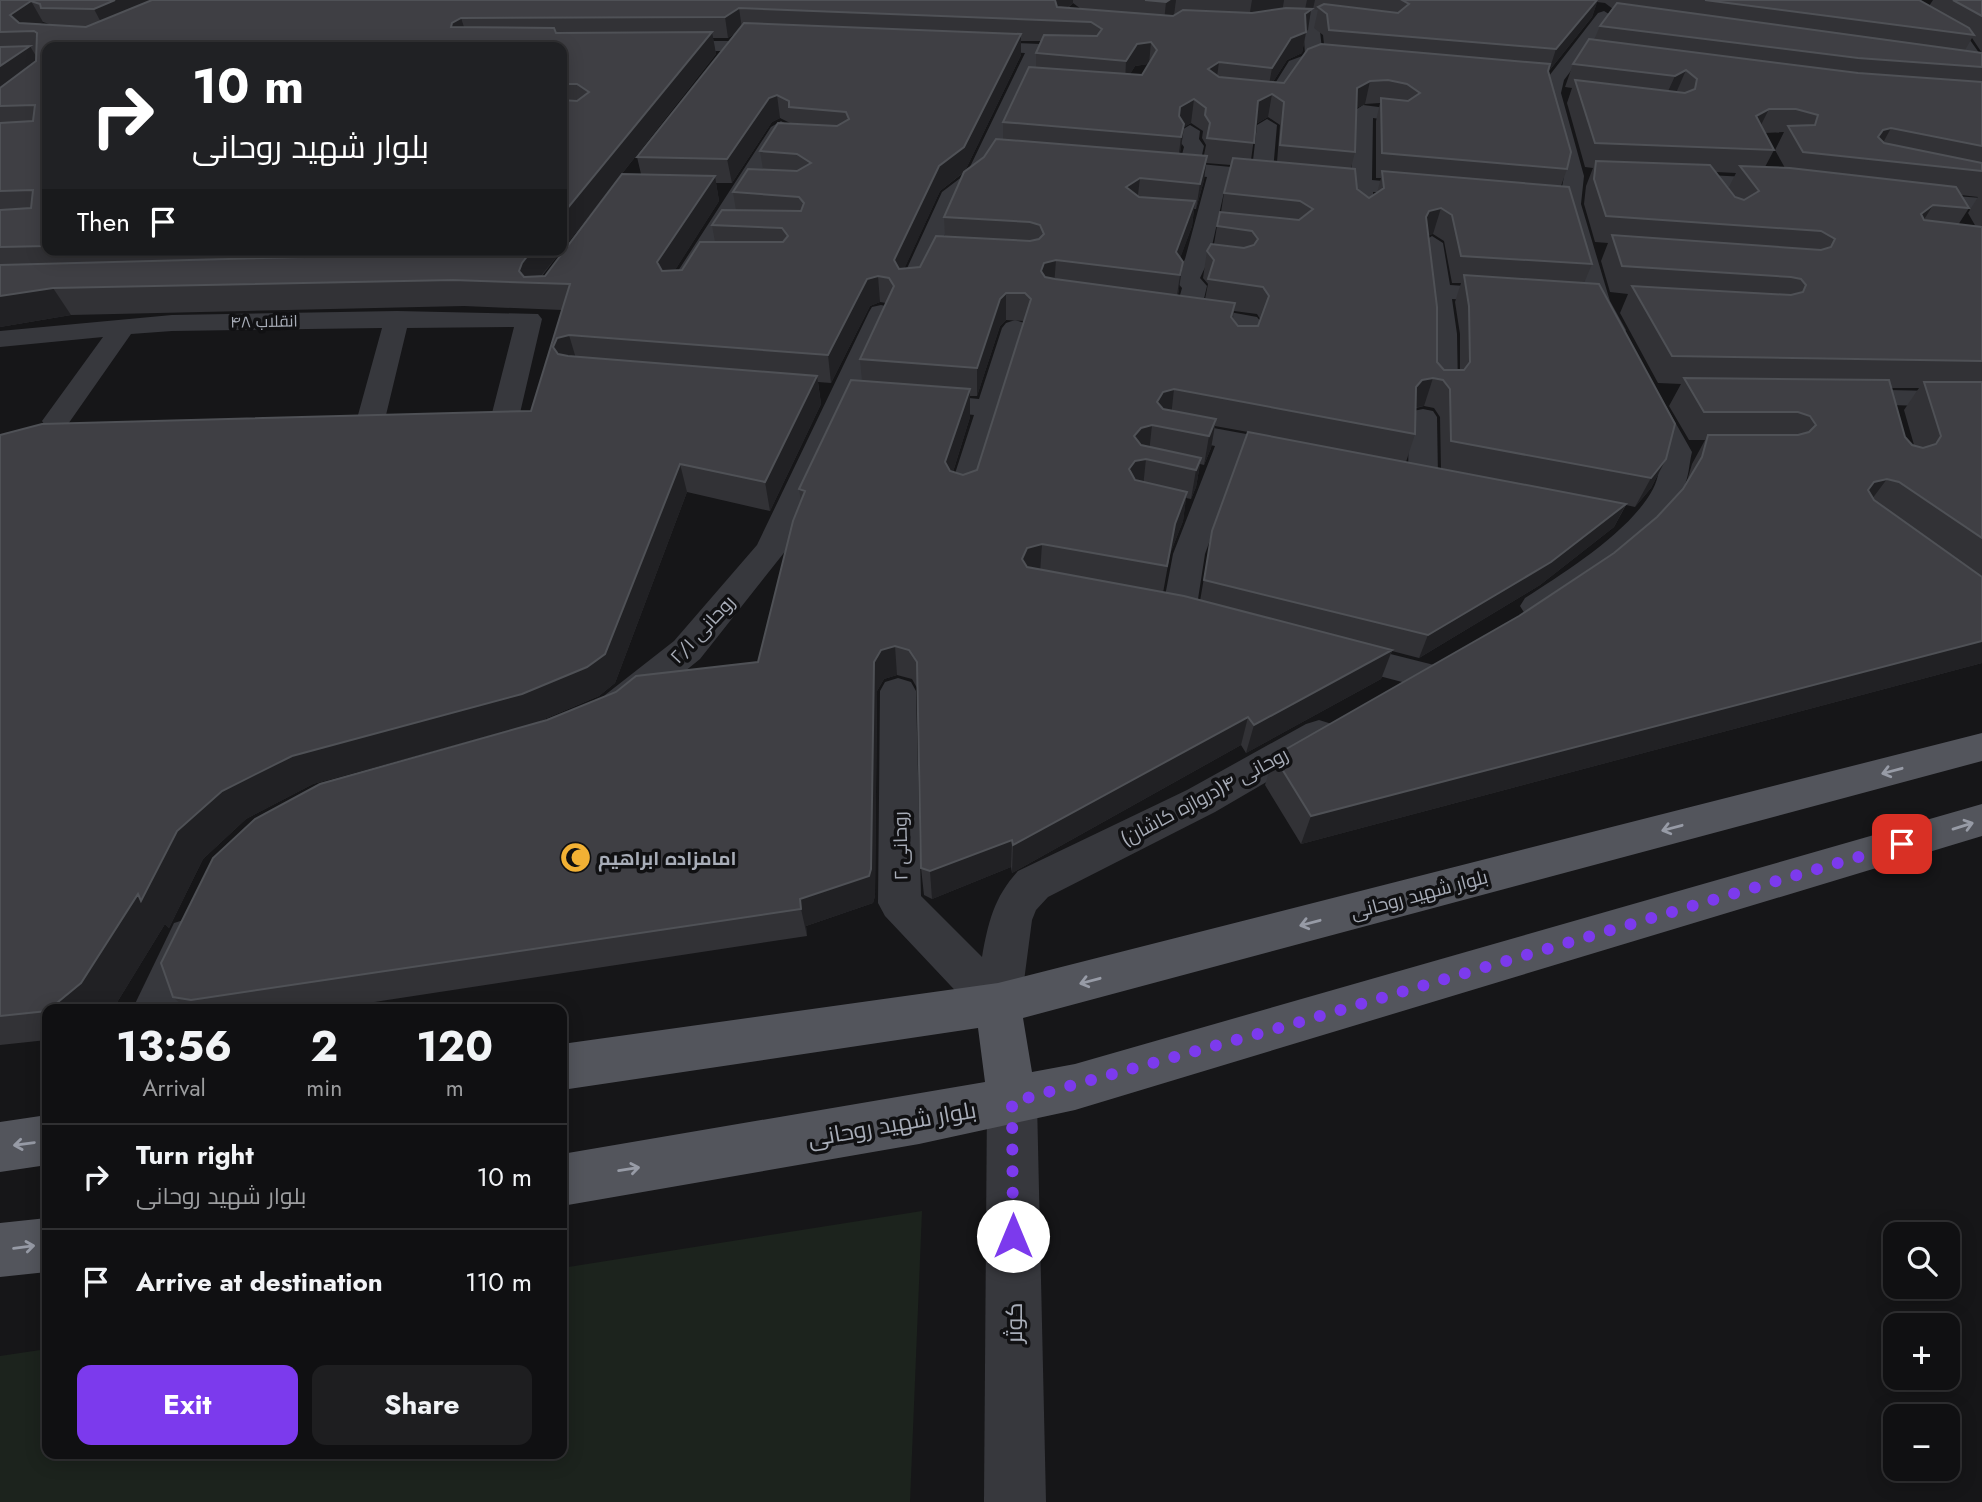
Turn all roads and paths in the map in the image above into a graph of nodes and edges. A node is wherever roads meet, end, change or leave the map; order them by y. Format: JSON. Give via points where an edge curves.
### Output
{"nodes":[{"id":1,"x":1321,"y":0,"type":"edge"},
{"id":2,"x":1930,"y":5,"type":"edge"},
{"id":3,"x":1605,"y":11,"type":"edge"},
{"id":4,"x":1895,"y":12,"type":"edge"},
{"id":5,"x":760,"y":16,"type":"edge"},
{"id":6,"x":1317,"y":19,"type":"junction"},
{"id":7,"x":1292,"y":22,"type":"edge"},
{"id":8,"x":784,"y":39,"type":"edge"},
{"id":9,"x":738,"y":42,"type":"junction"},
{"id":10,"x":950,"y":45,"type":"edge"},
{"id":11,"x":642,"y":46,"type":"edge"},
{"id":12,"x":1036,"y":49,"type":"junction"},
{"id":13,"x":1090,"y":51,"type":"edge"},
{"id":14,"x":1979,"y":61,"type":"edge"},
{"id":15,"x":1953,"y":63,"type":"edge"},
{"id":16,"x":717,"y":68,"type":"edge"},
{"id":17,"x":1264,"y":72,"type":"edge"},
{"id":18,"x":1282,"y":85,"type":"junction"},
{"id":19,"x":1218,"y":86,"type":"edge"},
{"id":20,"x":1402,"y":116,"type":"edge"},
{"id":21,"x":1267,"y":124,"type":"edge"},
{"id":22,"x":1190,"y":131,"type":"edge"},
{"id":23,"x":795,"y":147,"type":"edge"},
{"id":24,"x":988,"y":153,"type":"junction"},
{"id":25,"x":1014,"y":155,"type":"edge"},
{"id":26,"x":1768,"y":162,"type":"edge"},
{"id":27,"x":1135,"y":165,"type":"edge"},
{"id":28,"x":1188,"y":169,"type":"junction"},
{"id":29,"x":1219,"y":172,"type":"junction"},
{"id":30,"x":1262,"y":176,"type":"junction"},
{"id":31,"x":1647,"y":177,"type":"edge"},
{"id":32,"x":1706,"y":181,"type":"junction"},
{"id":33,"x":1360,"y":184,"type":"junction"},
{"id":34,"x":1780,"y":184,"type":"junction"},
{"id":35,"x":766,"y":185,"type":"edge"},
{"id":36,"x":1806,"y":187,"type":"edge"},
{"id":37,"x":741,"y":189,"type":"junction"},
{"id":38,"x":713,"y":193,"type":"edge"},
{"id":39,"x":1452,"y":193,"type":"edge"},
{"id":40,"x":1898,"y":197,"type":"edge"},
{"id":41,"x":1948,"y":204,"type":"junction"},
{"id":42,"x":1982,"y":204,"type":"edge"},
{"id":43,"x":1726,"y":207,"type":"edge"},
{"id":44,"x":1364,"y":214,"type":"edge"},
{"id":45,"x":1234,"y":222,"type":"edge"},
{"id":46,"x":718,"y":226,"type":"junction"},
{"id":47,"x":743,"y":227,"type":"edge"},
{"id":48,"x":1181,"y":228,"type":"edge"},
{"id":49,"x":1966,"y":228,"type":"edge"},
{"id":50,"x":1207,"y":237,"type":"junction"},
{"id":51,"x":1432,"y":243,"type":"edge"},
{"id":52,"x":926,"y":251,"type":"junction"},
{"id":53,"x":952,"y":253,"type":"edge"},
{"id":54,"x":697,"y":258,"type":"junction"},
{"id":55,"x":724,"y":260,"type":"edge"},
{"id":56,"x":910,"y":288,"type":"edge"},
{"id":57,"x":677,"y":290,"type":"edge"},
{"id":58,"x":1436,"y":291,"type":"junction"},
{"id":59,"x":1531,"y":297,"type":"edge"},
{"id":60,"x":1161,"y":309,"type":"edge"},
{"id":61,"x":881,"y":312,"type":"edge"},
{"id":62,"x":1188,"y":312,"type":"junction"},
{"id":63,"x":397,"y":319,"type":"junction"},
{"id":64,"x":123,"y":327,"type":"junction"},
{"id":65,"x":1015,"y":328,"type":"dead end"},
{"id":66,"x":0,"y":339,"type":"edge"},
{"id":67,"x":1242,"y":345,"type":"edge"},
{"id":68,"x":1444,"y":389,"type":"edge"},
{"id":69,"x":857,"y":396,"type":"junction"},
{"id":70,"x":1818,"y":397,"type":"edge"},
{"id":71,"x":1982,"y":400,"type":"edge"},
{"id":72,"x":990,"y":408,"type":"junction"},
{"id":73,"x":506,"y":413,"type":"edge"},
{"id":74,"x":372,"y":415,"type":"edge"},
{"id":75,"x":1423,"y":417,"type":"dead end"},
{"id":76,"x":56,"y":421,"type":"edge"},
{"id":77,"x":1170,"y":429,"type":"edge"},
{"id":78,"x":1232,"y":439,"type":"junction"},
{"id":79,"x":1328,"y":458,"type":"edge"},
{"id":80,"x":1423,"y":477,"type":"edge"},
{"id":81,"x":964,"y":492,"type":"edge"},
{"id":82,"x":1605,"y":513,"type":"edge"},
{"id":83,"x":1644,"y":521,"type":"junction"},
{"id":84,"x":1179,"y":613,"type":"edge"},
{"id":85,"x":1507,"y":624,"type":"edge"},
{"id":86,"x":1308,"y":645,"type":"edge"},
{"id":87,"x":898,"y":691,"type":"dead end"},
{"id":88,"x":1389,"y":695,"type":"edge"},
{"id":89,"x":591,"y":718,"type":"edge"},
{"id":90,"x":1342,"y":721,"type":"edge"},
{"id":91,"x":1982,"y":747,"type":"edge"},
{"id":92,"x":1982,"y":820,"type":"edge"},
{"id":93,"x":202,"y":910,"type":"edge"},
{"id":94,"x":158,"y":1004,"type":"edge"},
{"id":95,"x":998,"y":1004,"type":"junction"},
{"id":96,"x":567,"y":1066,"type":"edge"},
{"id":97,"x":1012,"y":1102,"type":"junction"},
{"id":98,"x":42,"y":1141,"type":"edge"},
{"id":99,"x":0,"y":1147,"type":"edge"},
{"id":100,"x":567,"y":1179,"type":"edge"},
{"id":101,"x":42,"y":1246,"type":"edge"},
{"id":102,"x":0,"y":1250,"type":"edge"},
{"id":103,"x":1015,"y":1502,"type":"edge"}],
"edges":[{"from":1,"to":6,"type":"street"},
{"from":2,"to":4,"type":"street"},
{"from":3,"to":83,"type":"street","via":[[1585,54],[1554,87],[1572,190],[1598,251],[1598,301],[1690,452]]},
{"from":4,"to":14,"type":"street"},
{"from":5,"to":9,"type":"street"},
{"from":6,"to":7,"type":"street"},
{"from":6,"to":18,"type":"street","via":[[1321,58],[1295,65]]},
{"from":8,"to":9,"type":"street"},
{"from":9,"to":11,"type":"street"},
{"from":9,"to":16,"type":"street"},
{"from":10,"to":12,"type":"street"},
{"from":12,"to":13,"type":"street"},
{"from":12,"to":24,"type":"street","via":[[1029,81]]},
{"from":14,"to":15,"type":"street"},
{"from":17,"to":18,"type":"street"},
{"from":18,"to":19,"type":"street"},
{"from":20,"to":33,"type":"street","via":[[1363,111]]},
{"from":21,"to":30,"type":"street"},
{"from":22,"to":28,"type":"street","via":[[1194,146]]},
{"from":23,"to":37,"type":"street","via":[[773,140]]},
{"from":24,"to":25,"type":"street"},
{"from":24,"to":52,"type":"street","via":[[976,176],[953,192]]},
{"from":26,"to":34,"type":"street"},
{"from":27,"to":28,"type":"street"},
{"from":28,"to":29,"type":"street"},
{"from":29,"to":30,"type":"street"},
{"from":29,"to":50,"type":"street"},
{"from":30,"to":33,"type":"street"},
{"from":31,"to":32,"type":"street"},
{"from":32,"to":34,"type":"street"},
{"from":32,"to":43,"type":"street"},
{"from":33,"to":39,"type":"street"},
{"from":33,"to":44,"type":"street"},
{"from":34,"to":36,"type":"street"},
{"from":35,"to":37,"type":"street"},
{"from":37,"to":38,"type":"street"},
{"from":37,"to":46,"type":"street"},
{"from":40,"to":41,"type":"street"},
{"from":41,"to":42,"type":"street"},
{"from":41,"to":49,"type":"street"},
{"from":45,"to":50,"type":"street"},
{"from":46,"to":47,"type":"street"},
{"from":46,"to":54,"type":"street"},
{"from":48,"to":50,"type":"street"},
{"from":50,"to":62,"type":"street","via":[[1187,280],[1195,286]]},
{"from":51,"to":58,"type":"street"},
{"from":52,"to":53,"type":"street"},
{"from":52,"to":56,"type":"street"},
{"from":54,"to":55,"type":"street"},
{"from":54,"to":57,"type":"street"},
{"from":58,"to":59,"type":"street"},
{"from":58,"to":68,"type":"street","via":[[1444,334]]},
{"from":60,"to":62,"type":"street"},
{"from":61,"to":69,"type":"street","name":"روحانی ۲/۱"},
{"from":62,"to":67,"type":"street","via":[[1248,323]]},
{"from":63,"to":64,"type":"street","name":"انقلاب ۴۸"},
{"from":63,"to":73,"type":"street","name":"انقلاب ۴۸","via":[[529,319]]},
{"from":63,"to":74,"type":"street"},
{"from":64,"to":66,"type":"street","name":"انقلاب ۴۸"},
{"from":64,"to":76,"type":"street"},
{"from":65,"to":72,"type":"street"},
{"from":69,"to":72,"type":"street"},
{"from":69,"to":89,"type":"street","name":"روحانی ۲/۱","via":[[771,549],[687,650],[613,708]]},
{"from":70,"to":71,"type":"street","via":[[1887,411]]},
{"from":72,"to":81,"type":"street"},
{"from":75,"to":80,"type":"street"},
{"from":77,"to":78,"type":"street"},
{"from":78,"to":79,"type":"street"},
{"from":78,"to":84,"type":"street","via":[[1206,477],[1192,511]]},
{"from":82,"to":83,"type":"street"},
{"from":83,"to":85,"type":"street","via":[[1566,587]]},
{"from":86,"to":88,"type":"street","via":[[1436,667]]},
{"from":87,"to":95,"type":"street","name":"روحانی ۲","via":[[901,903]]},
{"from":90,"to":95,"type":"street","name":"روحانی ۴(دروازه کاشان)","via":[[1201,801],[1033,884],[1018,900],[1010,920]]},
{"from":91,"to":95,"type":"main road","name":"بلوار شهید روحانی","one_way":true},
{"from":97,"to":92,"type":"main road","name":"بلوار شهید روحانی","one_way":true,"via":[[1286,1026]]},
{"from":93,"to":94,"type":"street"},
{"from":95,"to":96,"type":"main road","name":"بلوار شهید روحانی"},
{"from":95,"to":97,"type":"main road"},
{"from":100,"to":97,"type":"main road","name":"بلوار شهید روحانی","one_way":true},
{"from":97,"to":103,"type":"street","name":"کوثر"},
{"from":98,"to":99,"type":"main road","one_way":true},
{"from":102,"to":101,"type":"main road","one_way":true}]}
